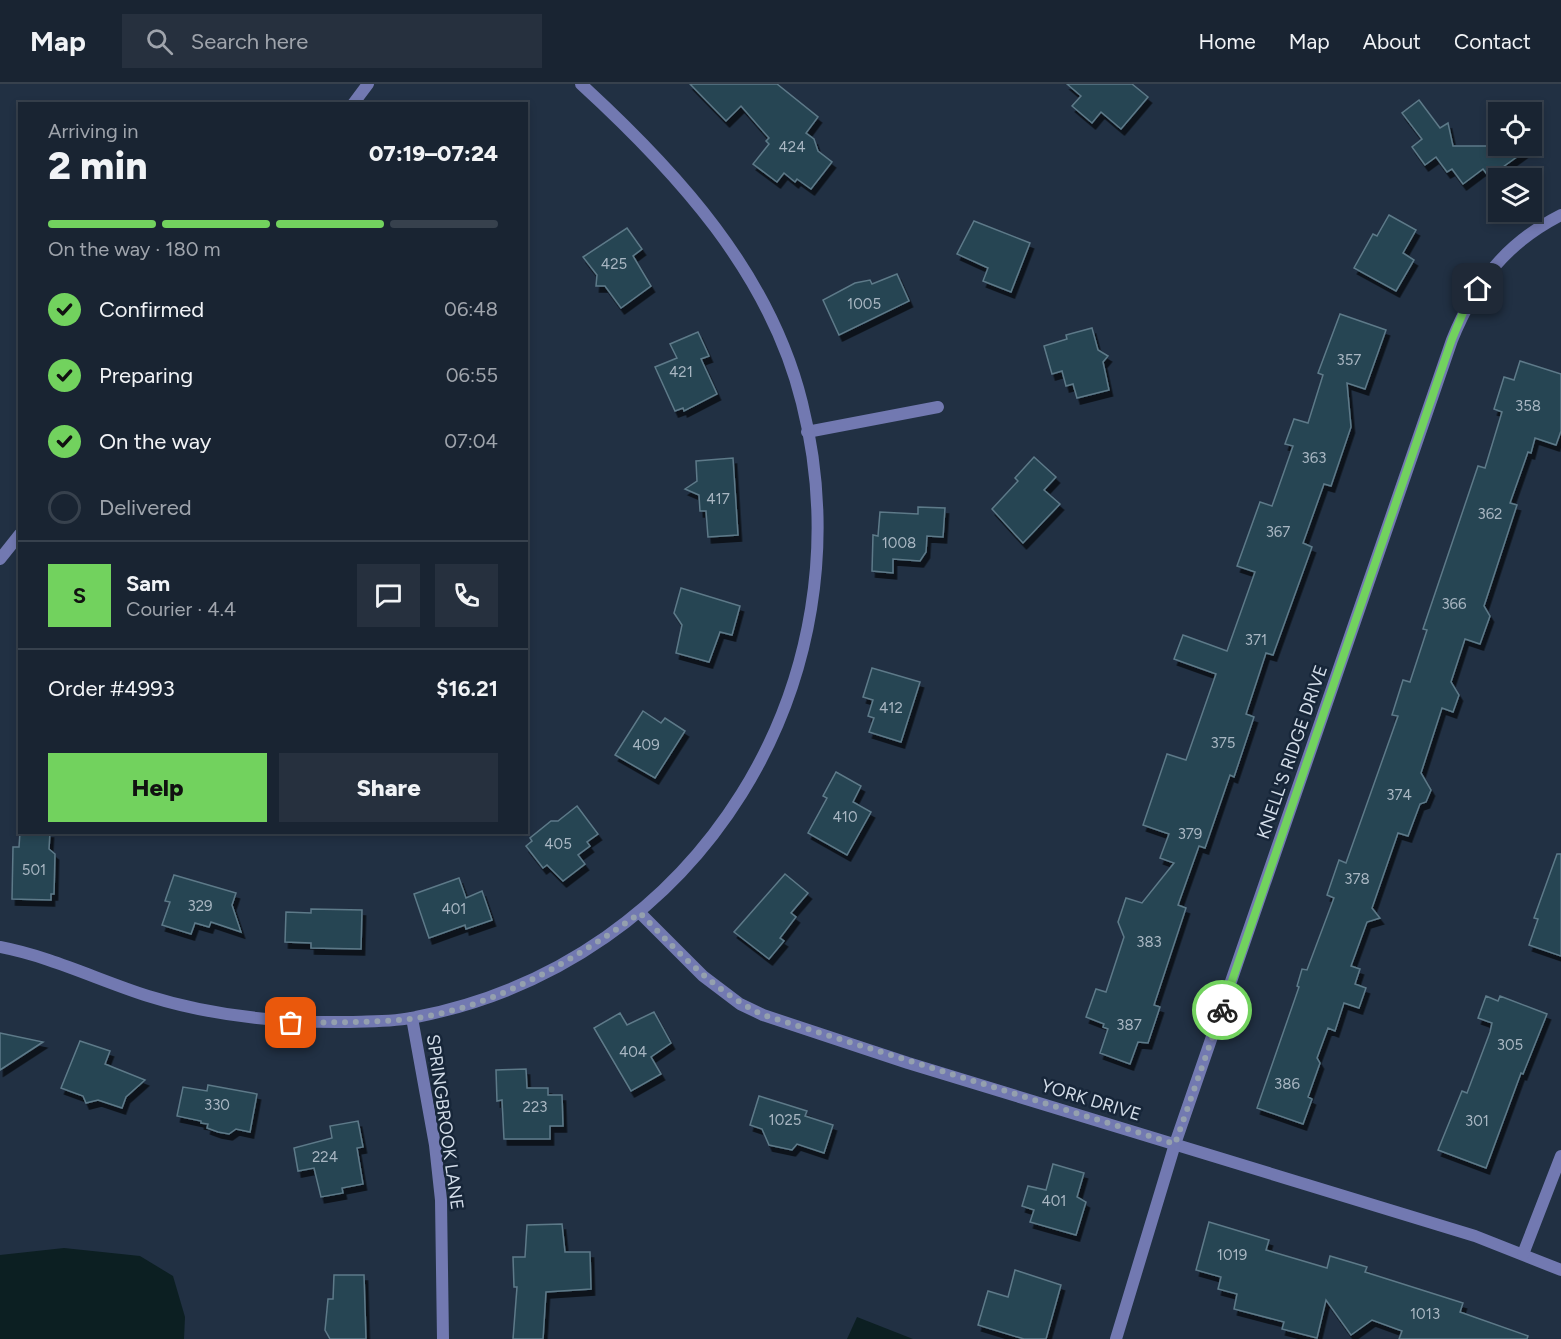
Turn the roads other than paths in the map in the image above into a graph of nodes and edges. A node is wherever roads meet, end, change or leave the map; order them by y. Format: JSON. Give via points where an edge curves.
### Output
{"nodes":[{"id":1,"x":368,"y":84,"type":"edge"},
{"id":2,"x":581,"y":84,"type":"edge"},
{"id":3,"x":354,"y":102,"type":"edge"},
{"id":4,"x":1561,"y":215,"type":"edge"},
{"id":5,"x":938,"y":407,"type":"dead end"},
{"id":6,"x":807,"y":432,"type":"junction"},
{"id":7,"x":18,"y":536,"type":"edge"},
{"id":8,"x":0,"y":559,"type":"edge"},
{"id":9,"x":640,"y":913,"type":"junction"},
{"id":10,"x":0,"y":947,"type":"edge"},
{"id":11,"x":412,"y":1018,"type":"junction"},
{"id":12,"x":1175,"y":1144,"type":"junction"},
{"id":13,"x":1561,"y":1156,"type":"edge"},
{"id":14,"x":1523,"y":1254,"type":"junction"},
{"id":15,"x":1561,"y":1270,"type":"edge"},
{"id":16,"x":443,"y":1339,"type":"edge"},
{"id":17,"x":1116,"y":1339,"type":"edge"}],
"edges":[{"from":1,"to":3,"type":"street"},
{"from":2,"to":6,"type":"street","via":[[683,186],[733,251],[765,307],[784,351]]},
{"from":4,"to":12,"type":"street","name":"KNELL'S RIDGE DRIVE","via":[[1516,243],[1487,275],[1467,303],[1452,339]]},
{"from":5,"to":6,"type":"street"},
{"from":6,"to":9,"type":"street","via":[[818,549],[811,612],[797,673],[775,732],[747,786],[716,833]]},
{"from":7,"to":8,"type":"street"},
{"from":9,"to":11,"type":"street","via":[[548,973],[489,997]]},
{"from":9,"to":12,"type":"street","name":"YORK DRIVE","via":[[703,976],[740,1004],[763,1015]]},
{"from":10,"to":11,"type":"street","via":[[32,953],[143,995],[236,1017],[291,1023]]},
{"from":11,"to":16,"type":"street","name":"SPRINGBROOK LANE","via":[[441,1200]]},
{"from":12,"to":14,"type":"street","name":"YORK DRIVE"},
{"from":12,"to":17,"type":"street","name":"KNELL'S RIDGE DRIVE"},
{"from":13,"to":14,"type":"street"},
{"from":14,"to":15,"type":"street","name":"YORK DRIVE"}]}
